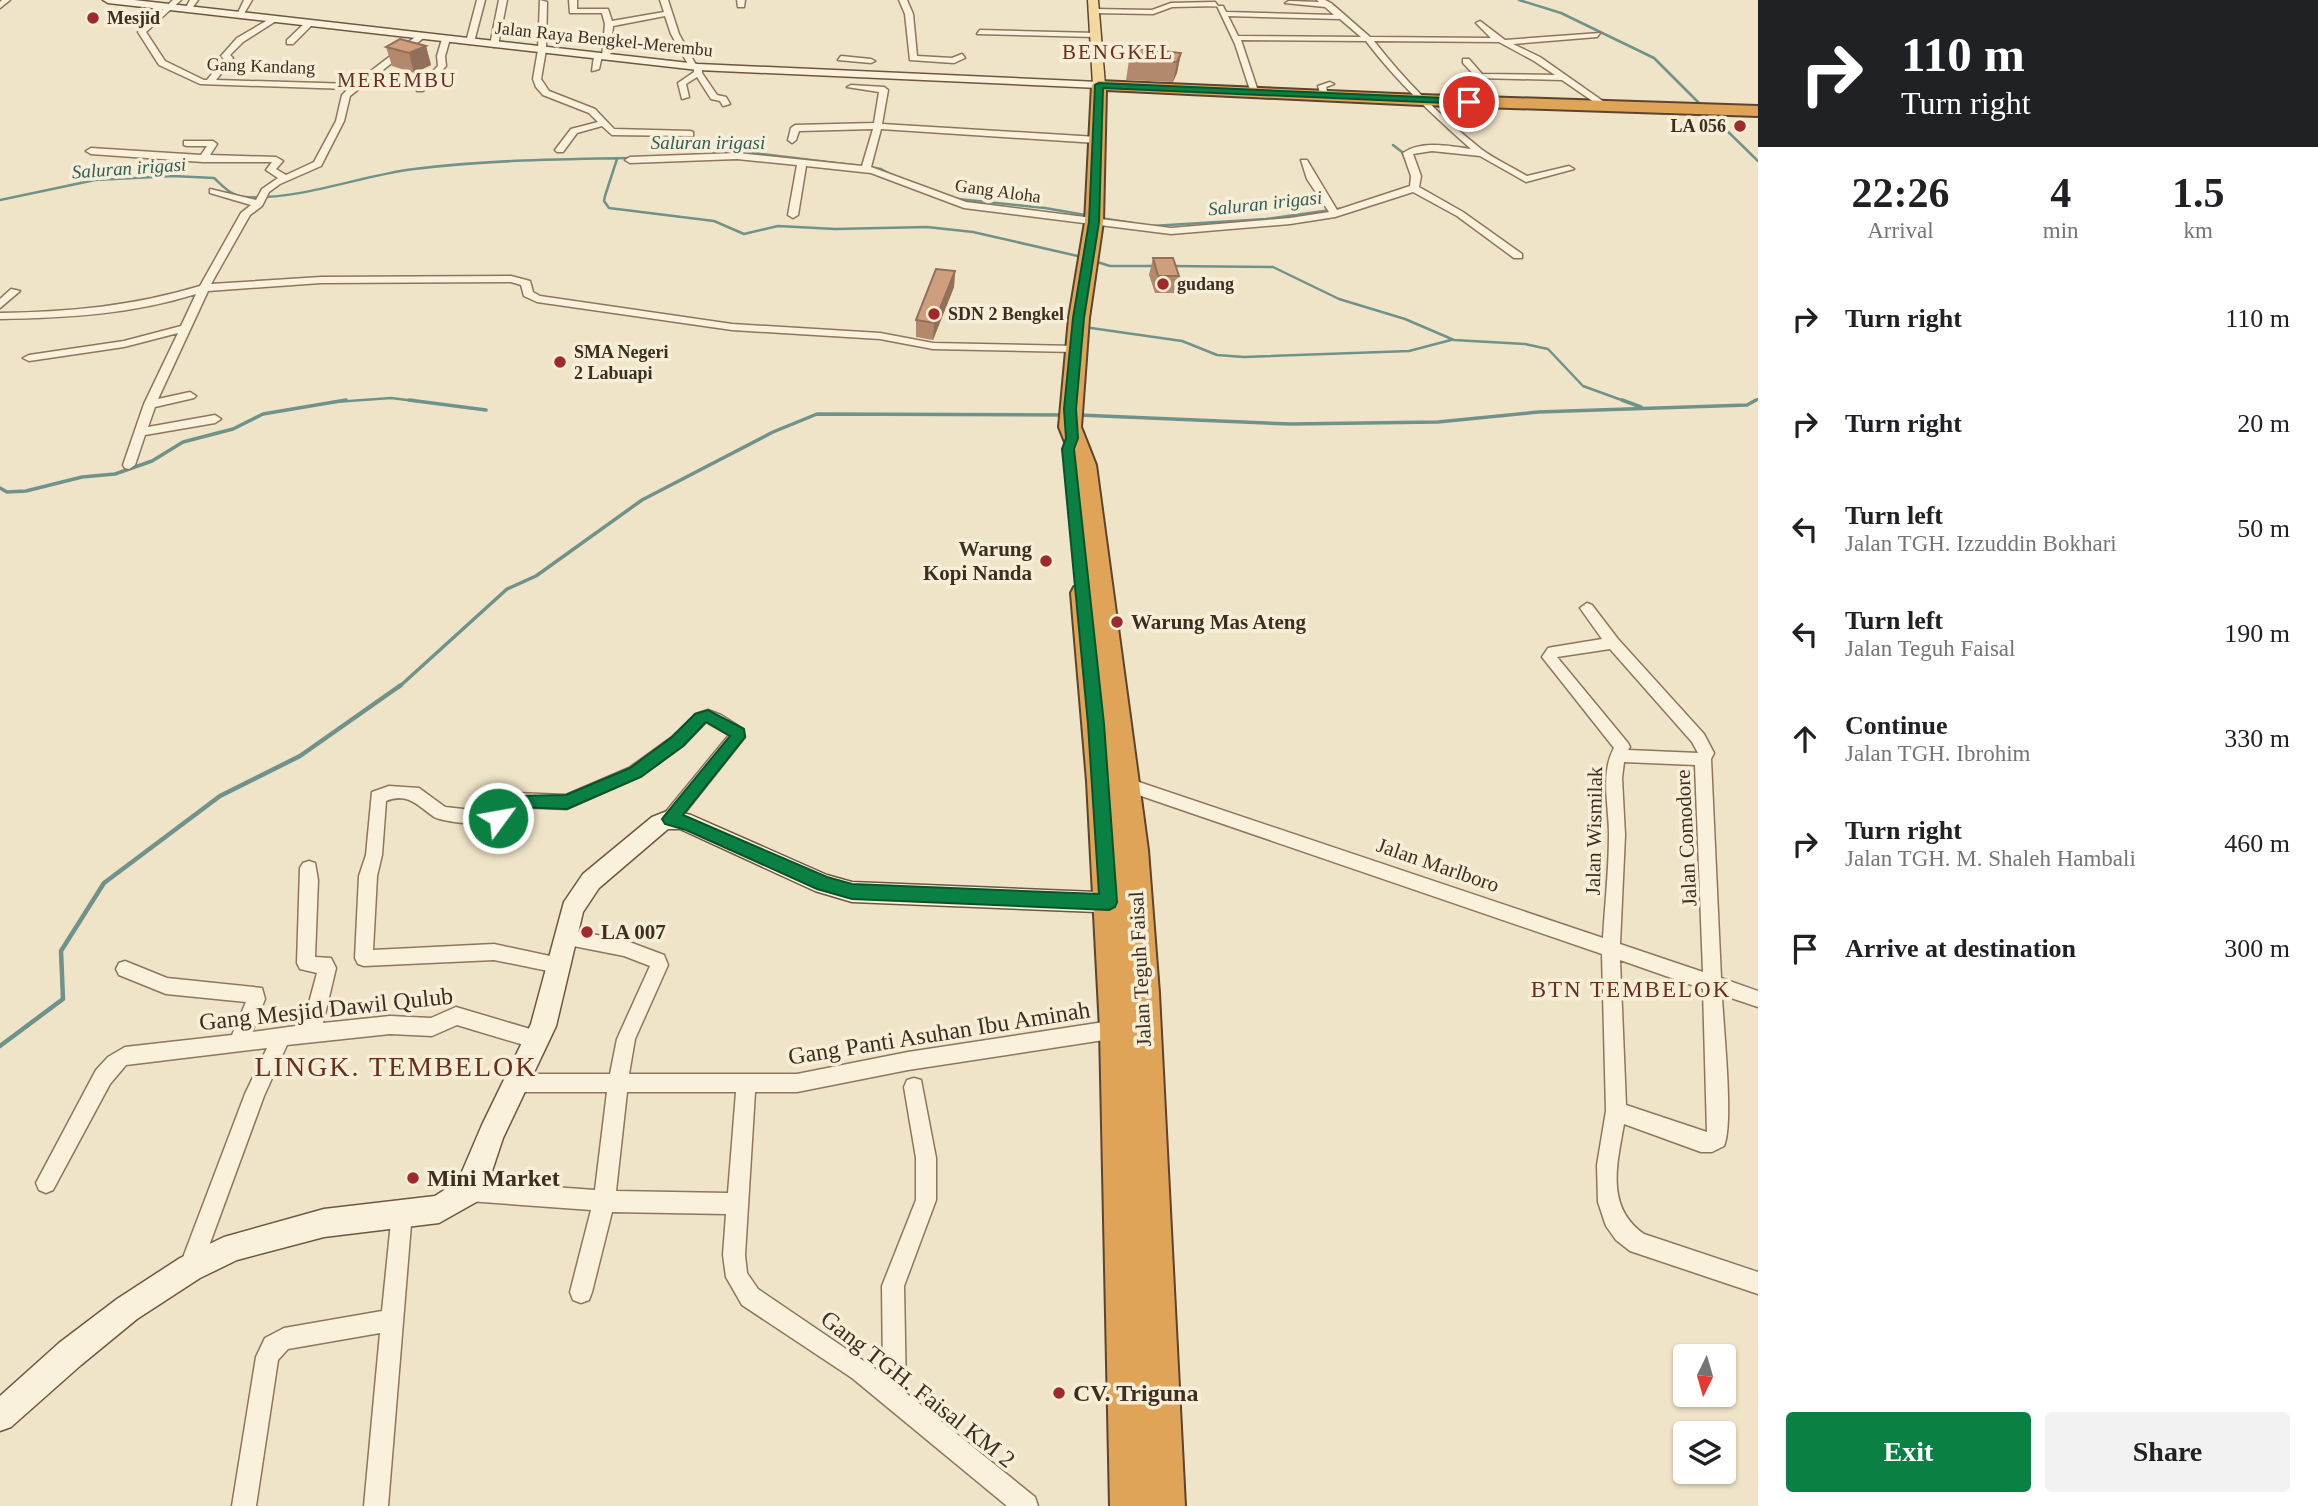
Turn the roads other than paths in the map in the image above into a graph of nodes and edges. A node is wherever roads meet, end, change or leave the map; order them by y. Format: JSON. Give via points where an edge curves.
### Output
{"nodes":[{"id":1,"x":6,"y":0,"type":"edge"},
{"id":2,"x":108,"y":0,"type":"edge"},
{"id":3,"x":248,"y":0,"type":"edge"},
{"id":4,"x":573,"y":0,"type":"edge"},
{"id":5,"x":664,"y":0,"type":"edge"},
{"id":6,"x":903,"y":0,"type":"edge"},
{"id":7,"x":124,"y":1,"type":"edge"},
{"id":8,"x":542,"y":2,"type":"dead end"},
{"id":9,"x":1213,"y":2,"type":"edge"},
{"id":10,"x":502,"y":3,"type":"edge"},
{"id":11,"x":1289,"y":3,"type":"dead end"},
{"id":12,"x":1325,"y":3,"type":"edge"},
{"id":13,"x":174,"y":4,"type":"edge"},
{"id":14,"x":190,"y":4,"type":"edge"},
{"id":15,"x":480,"y":4,"type":"edge"},
{"id":16,"x":0,"y":6,"type":"edge"},
{"id":17,"x":1093,"y":6,"type":"edge"},
{"id":18,"x":1224,"y":14,"type":"junction"},
{"id":19,"x":239,"y":15,"type":"junction"},
{"id":20,"x":669,"y":17,"type":"junction"},
{"id":21,"x":1342,"y":17,"type":"junction"},
{"id":22,"x":273,"y":19,"type":"junction"},
{"id":23,"x":659,"y":22,"type":"dead end"},
{"id":24,"x":310,"y":23,"type":"junction"},
{"id":25,"x":1480,"y":23,"type":"dead end"},
{"id":26,"x":608,"y":24,"type":"junction"},
{"id":27,"x":980,"y":32,"type":"dead end"},
{"id":28,"x":1095,"y":35,"type":"junction"},
{"id":29,"x":1597,"y":35,"type":"dead end"},
{"id":30,"x":422,"y":36,"type":"junction"},
{"id":31,"x":1236,"y":38,"type":"junction"},
{"id":32,"x":1367,"y":38,"type":"junction"},
{"id":33,"x":446,"y":39,"type":"junction"},
{"id":34,"x":1502,"y":41,"type":"junction"},
{"id":35,"x":290,"y":42,"type":"dead end"},
{"id":36,"x":470,"y":42,"type":"junction"},
{"id":37,"x":494,"y":45,"type":"junction"},
{"id":38,"x":542,"y":50,"type":"junction"},
{"id":39,"x":962,"y":55,"type":"dead end"},
{"id":40,"x":602,"y":56,"type":"junction"},
{"id":41,"x":841,"y":58,"type":"dead end"},
{"id":42,"x":1465,"y":61,"type":"dead end"},
{"id":43,"x":697,"y":68,"type":"junction"},
{"id":44,"x":595,"y":69,"type":"dead end"},
{"id":45,"x":868,"y":75,"type":"junction"},
{"id":46,"x":1563,"y":78,"type":"junction"},
{"id":47,"x":209,"y":83,"type":"junction"},
{"id":48,"x":1099,"y":85,"type":"junction"},
{"id":49,"x":355,"y":87,"type":"junction"},
{"id":50,"x":851,"y":87,"type":"dead end"},
{"id":51,"x":420,"y":89,"type":"dead end"},
{"id":52,"x":1254,"y":91,"type":"junction"},
{"id":53,"x":685,"y":97,"type":"dead end"},
{"id":54,"x":1421,"y":100,"type":"junction"},
{"id":55,"x":726,"y":104,"type":"dead end"},
{"id":56,"x":1604,"y":106,"type":"junction"},
{"id":57,"x":1758,"y":111,"type":"edge"},
{"id":58,"x":605,"y":123,"type":"junction"},
{"id":59,"x":878,"y":126,"type":"junction"},
{"id":60,"x":690,"y":134,"type":"dead end"},
{"id":61,"x":792,"y":140,"type":"dead end"},
{"id":62,"x":1097,"y":140,"type":"junction"},
{"id":63,"x":187,"y":143,"type":"dead end"},
{"id":64,"x":560,"y":150,"type":"dead end"},
{"id":65,"x":91,"y":151,"type":"dead end"},
{"id":66,"x":1479,"y":151,"type":"junction"},
{"id":67,"x":203,"y":159,"type":"junction"},
{"id":68,"x":630,"y":160,"type":"dead end"},
{"id":69,"x":1304,"y":162,"type":"dead end"},
{"id":70,"x":802,"y":163,"type":"junction"},
{"id":71,"x":866,"y":168,"type":"junction"},
{"id":72,"x":1569,"y":169,"type":"dead end"},
{"id":73,"x":285,"y":178,"type":"junction"},
{"id":74,"x":1414,"y":188,"type":"junction"},
{"id":75,"x":213,"y":191,"type":"dead end"},
{"id":76,"x":261,"y":199,"type":"junction"},
{"id":77,"x":1333,"y":212,"type":"junction"},
{"id":78,"x":793,"y":215,"type":"dead end"},
{"id":79,"x":1094,"y":218,"type":"junction"},
{"id":80,"x":1518,"y":256,"type":"dead end"},
{"id":81,"x":204,"y":288,"type":"junction"},
{"id":82,"x":15,"y":291,"type":"dead end"},
{"id":83,"x":0,"y":305,"type":"edge"},
{"id":84,"x":0,"y":316,"type":"edge"},
{"id":85,"x":186,"y":328,"type":"junction"},
{"id":86,"x":1076,"y":349,"type":"junction"},
{"id":87,"x":29,"y":358,"type":"dead end"},
{"id":88,"x":190,"y":396,"type":"dead end"},
{"id":89,"x":150,"y":404,"type":"junction"},
{"id":90,"x":215,"y":419,"type":"dead end"},
{"id":91,"x":141,"y":432,"type":"junction"},
{"id":92,"x":129,"y":465,"type":"dead end"},
{"id":93,"x":1587,"y":608,"type":"dead end"},
{"id":94,"x":1613,"y":643,"type":"junction"},
{"id":95,"x":1617,"y":757,"type":"junction"},
{"id":96,"x":1703,"y":759,"type":"junction"},
{"id":97,"x":1112,"y":782,"type":"junction"},
{"id":98,"x":670,"y":819,"type":"junction"},
{"id":99,"x":309,"y":868,"type":"dead end"},
{"id":100,"x":1123,"y":903,"type":"junction"},
{"id":101,"x":564,"y":937,"type":"junction"},
{"id":102,"x":1611,"y":949,"type":"junction"},
{"id":103,"x":558,"y":965,"type":"junction"},
{"id":104,"x":125,"y":970,"type":"dead end"},
{"id":105,"x":1714,"y":982,"type":"junction"},
{"id":106,"x":1758,"y":999,"type":"edge"},
{"id":107,"x":1117,"y":1030,"type":"junction"},
{"id":108,"x":312,"y":1032,"type":"junction"},
{"id":109,"x":282,"y":1038,"type":"junction"},
{"id":110,"x":537,"y":1040,"type":"junction"},
{"id":111,"x":239,"y":1043,"type":"junction"},
{"id":112,"x":516,"y":1083,"type":"junction"},
{"id":113,"x":618,"y":1083,"type":"junction"},
{"id":114,"x":746,"y":1083,"type":"junction"},
{"id":115,"x":915,"y":1087,"type":"dead end"},
{"id":116,"x":1616,"y":1111,"type":"junction"},
{"id":117,"x":46,"y":1183,"type":"dead end"},
{"id":118,"x":468,"y":1191,"type":"junction"},
{"id":119,"x":604,"y":1201,"type":"junction"},
{"id":120,"x":737,"y":1204,"type":"junction"},
{"id":121,"x":402,"y":1212,"type":"junction"},
{"id":122,"x":190,"y":1268,"type":"junction"},
{"id":123,"x":1758,"y":1283,"type":"edge"},
{"id":124,"x":581,"y":1292,"type":"dead end"},
{"id":125,"x":393,"y":1320,"type":"junction"},
{"id":126,"x":895,"y":1399,"type":"junction"},
{"id":127,"x":0,"y":1416,"type":"edge"},
{"id":128,"x":244,"y":1506,"type":"edge"},
{"id":129,"x":376,"y":1506,"type":"edge"},
{"id":130,"x":1026,"y":1506,"type":"edge"},
{"id":131,"x":1131,"y":1506,"type":"edge"},
{"id":132,"x":1164,"y":1506,"type":"edge"}],
"edges":[{"from":1,"to":16,"type":"street"},
{"from":2,"to":7,"type":"street","name":"Jalan Raya Bengkel-Merembu"},
{"from":3,"to":19,"type":"street"},
{"from":4,"to":26,"type":"street","via":[[573,11],[605,11]]},
{"from":5,"to":20,"type":"street"},
{"from":6,"to":39,"type":"street","via":[[909,14],[913,58],[954,61]]},
{"from":7,"to":13,"type":"street","name":"Jalan Raya Bengkel-Merembu"},
{"from":8,"to":38,"type":"street"},
{"from":9,"to":17,"type":"street","via":[[1171,5],[1153,12]]},
{"from":9,"to":18,"type":"street"},
{"from":10,"to":15,"type":"street"},
{"from":10,"to":37,"type":"street"},
{"from":11,"to":12,"type":"street"},
{"from":12,"to":21,"type":"street"},
{"from":13,"to":14,"type":"street","name":"Jalan Raya Bengkel-Merembu"},
{"from":13,"to":47,"type":"street","name":"Gang Kandang","via":[[143,30],[148,44],[162,63]]},
{"from":14,"to":19,"type":"street","name":"Jalan Raya Bengkel-Merembu"},
{"from":15,"to":36,"type":"street"},
{"from":17,"to":28,"type":"main road"},
{"from":18,"to":21,"type":"street"},
{"from":18,"to":31,"type":"street"},
{"from":19,"to":22,"type":"street","name":"Jalan Raya Bengkel-Merembu"},
{"from":20,"to":23,"type":"street"},
{"from":20,"to":26,"type":"street"},
{"from":20,"to":43,"type":"street"},
{"from":21,"to":32,"type":"street"},
{"from":22,"to":24,"type":"street","name":"Jalan Raya Bengkel-Merembu"},
{"from":22,"to":47,"type":"street","via":[[240,40]]},
{"from":24,"to":30,"type":"street","name":"Jalan Raya Bengkel-Merembu","via":[[404,29]]},
{"from":24,"to":35,"type":"street"},
{"from":25,"to":34,"type":"street"},
{"from":26,"to":40,"type":"street"},
{"from":27,"to":28,"type":"street"},
{"from":28,"to":48,"type":"main road"},
{"from":29,"to":34,"type":"street"},
{"from":30,"to":33,"type":"street","name":"Jalan Raya Bengkel-Merembu"},
{"from":30,"to":49,"type":"street"},
{"from":31,"to":32,"type":"street"},
{"from":31,"to":52,"type":"street"},
{"from":32,"to":34,"type":"street"},
{"from":32,"to":54,"type":"street"},
{"from":33,"to":36,"type":"street","name":"Jalan Raya Bengkel-Merembu"},
{"from":33,"to":51,"type":"street","via":[[443,66]]},
{"from":34,"to":46,"type":"street"},
{"from":36,"to":37,"type":"street","name":"Jalan Raya Bengkel-Merembu"},
{"from":37,"to":38,"type":"street","name":"Jalan Raya Bengkel-Merembu"},
{"from":38,"to":40,"type":"street","name":"Jalan Raya Bengkel-Merembu"},
{"from":38,"to":58,"type":"street","via":[[540,87],[588,109]]},
{"from":40,"to":43,"type":"street","name":"Jalan Raya Bengkel-Merembu"},
{"from":40,"to":44,"type":"street"},
{"from":41,"to":45,"type":"street","via":[[873,56]]},
{"from":42,"to":46,"type":"street","via":[[1480,76]]},
{"from":43,"to":45,"type":"street","name":"Jalan Raya Bengkel-Merembu"},
{"from":43,"to":53,"type":"street","via":[[682,83]]},
{"from":43,"to":55,"type":"street","via":[[714,97]]},
{"from":45,"to":48,"type":"street","name":"Jalan Raya Bengkel-Merembu"},
{"from":46,"to":56,"type":"street"},
{"from":47,"to":49,"type":"street","name":"Gang Kandang"},
{"from":48,"to":52,"type":"highway"},
{"from":48,"to":62,"type":"highway","name":"Jalan Teguh Faisal"},
{"from":49,"to":73,"type":"street","via":[[344,98],[340,121],[320,161],[309,174]]},
{"from":50,"to":59,"type":"street","via":[[884,89]]},
{"from":52,"to":54,"type":"highway","via":[[1327,90]]},
{"from":54,"to":56,"type":"highway"},
{"from":54,"to":66,"type":"street"},
{"from":56,"to":57,"type":"highway"},
{"from":58,"to":60,"type":"street","via":[[614,132]]},
{"from":58,"to":64,"type":"street","via":[[574,131]]},
{"from":59,"to":61,"type":"street","via":[[794,129]]},
{"from":59,"to":62,"type":"street"},
{"from":59,"to":71,"type":"street"},
{"from":62,"to":79,"type":"highway","name":"Jalan Teguh Faisal"},
{"from":63,"to":67,"type":"street","via":[[213,144]]},
{"from":65,"to":67,"type":"street"},
{"from":66,"to":72,"type":"street","via":[[1526,179]]},
{"from":66,"to":74,"type":"street","via":[[1409,151],[1416,176]]},
{"from":67,"to":73,"type":"street","via":[[273,159],[278,162],[271,170]]},
{"from":68,"to":70,"type":"street","name":"Gang Aloha","via":[[737,156]]},
{"from":69,"to":77,"type":"street"},
{"from":70,"to":71,"type":"street","name":"Gang Aloha"},
{"from":70,"to":78,"type":"street"},
{"from":71,"to":79,"type":"street","name":"Gang Aloha","via":[[957,203]]},
{"from":73,"to":76,"type":"street"},
{"from":74,"to":77,"type":"street","name":"Gang Aloha"},
{"from":74,"to":80,"type":"street"},
{"from":75,"to":76,"type":"street","via":[[234,199]]},
{"from":76,"to":81,"type":"street","via":[[243,218]]},
{"from":77,"to":79,"type":"street","name":"Gang Aloha","via":[[1290,221],[1176,231]]},
{"from":79,"to":86,"type":"highway","name":"Jalan Teguh Faisal"},
{"from":81,"to":84,"type":"street","via":[[118,309]]},
{"from":81,"to":85,"type":"street"},
{"from":81,"to":86,"type":"street","via":[[321,279],[511,279],[526,283],[528,295],[537,299],[707,325],[880,336],[933,346]]},
{"from":82,"to":83,"type":"street"},
{"from":85,"to":87,"type":"street","via":[[124,344]]},
{"from":85,"to":89,"type":"street"},
{"from":86,"to":97,"type":"highway","name":"Jalan Teguh Faisal","via":[[1068,449],[1070,486]]},
{"from":88,"to":89,"type":"street"},
{"from":89,"to":91,"type":"street"},
{"from":90,"to":91,"type":"street"},
{"from":91,"to":92,"type":"street"},
{"from":93,"to":94,"type":"street","name":"Jalan Comodore"},
{"from":94,"to":95,"type":"street","name":"Jalan Wismilak","via":[[1553,652],[1549,657],[1621,745]]},
{"from":94,"to":96,"type":"street","name":"Jalan Comodore","via":[[1698,738],[1706,753]]},
{"from":95,"to":96,"type":"street"},
{"from":95,"to":102,"type":"street","name":"Jalan Wismilak"},
{"from":96,"to":105,"type":"street","name":"Jalan Comodore"},
{"from":97,"to":100,"type":"highway","name":"Jalan Teguh Faisal"},
{"from":97,"to":102,"type":"street","name":"Jalan Marlboro"},
{"from":98,"to":100,"type":"street","via":[[852,892]]},
{"from":98,"to":101,"type":"street","via":[[650,829],[591,881],[572,909]]},
{"from":98,"to":103,"type":"street","via":[[737,737],[738,733],[716,719],[701,718],[635,772],[567,802],[515,800],[498,818],[441,813],[419,794],[381,795],[375,801],[363,966],[494,952]]},
{"from":99,"to":108,"type":"street","via":[[306,963],[327,966]]},
{"from":100,"to":107,"type":"highway","name":"Jalan Teguh Faisal"},
{"from":100,"to":132,"type":"highway","name":"Jalan Teguh Faisal"},
{"from":101,"to":103,"type":"street"},
{"from":101,"to":113,"type":"street","via":[[626,949],[658,961],[626,1039]]},
{"from":102,"to":105,"type":"street","name":"Jalan Marlboro"},
{"from":102,"to":116,"type":"street","name":"Jalan Wismilak"},
{"from":103,"to":110,"type":"street"},
{"from":104,"to":111,"type":"street","via":[[166,986],[255,994]]},
{"from":105,"to":106,"type":"street","name":"Jalan Marlboro"},
{"from":105,"to":116,"type":"street","name":"Jalan Comodore","via":[[1717,1139],[1706,1143]]},
{"from":107,"to":114,"type":"street","name":"Gang Panti Asuhan Ibu Aminah","via":[[797,1083]]},
{"from":107,"to":131,"type":"highway","name":"Jalan Teguh Faisal"},
{"from":108,"to":109,"type":"street","name":"Gang Mesjid Dawil Qulub"},
{"from":108,"to":110,"type":"street","name":"Gang Mesjid Dawil Qulub","via":[[432,1027],[456,1016]]},
{"from":109,"to":111,"type":"street","name":"Gang Mesjid Dawil Qulub"},
{"from":109,"to":122,"type":"street","via":[[255,1094]]},
{"from":110,"to":112,"type":"street"},
{"from":111,"to":117,"type":"street","name":"Gang Mesjid Dawil Qulub","via":[[118,1058],[103,1077]]},
{"from":112,"to":113,"type":"street","name":"Gang Panti Asuhan Ibu Aminah"},
{"from":112,"to":118,"type":"street"},
{"from":113,"to":114,"type":"street","name":"Gang Panti Asuhan Ibu Aminah"},
{"from":113,"to":119,"type":"street"},
{"from":114,"to":120,"type":"street","name":"Gang TGH. Faisal KM 2"},
{"from":115,"to":126,"type":"street","via":[[926,1158],[926,1200],[893,1286]]},
{"from":116,"to":123,"type":"street","name":"Jalan Wismilak","via":[[1606,1191],[1621,1232],[1638,1243]]},
{"from":118,"to":119,"type":"street"},
{"from":118,"to":121,"type":"street","via":[[439,1209]]},
{"from":119,"to":120,"type":"street"},
{"from":119,"to":124,"type":"street"},
{"from":120,"to":126,"type":"street","name":"Gang TGH. Faisal KM 2","via":[[737,1277],[750,1297],[822,1343]]},
{"from":121,"to":122,"type":"street","via":[[272,1235]]},
{"from":121,"to":125,"type":"street"},
{"from":122,"to":127,"type":"street","via":[[127,1309]]},
{"from":125,"to":128,"type":"street","via":[[284,1339],[274,1346],[267,1357]]},
{"from":125,"to":129,"type":"street"},
{"from":126,"to":130,"type":"street","name":"Gang TGH. Faisal KM 2"}]}
